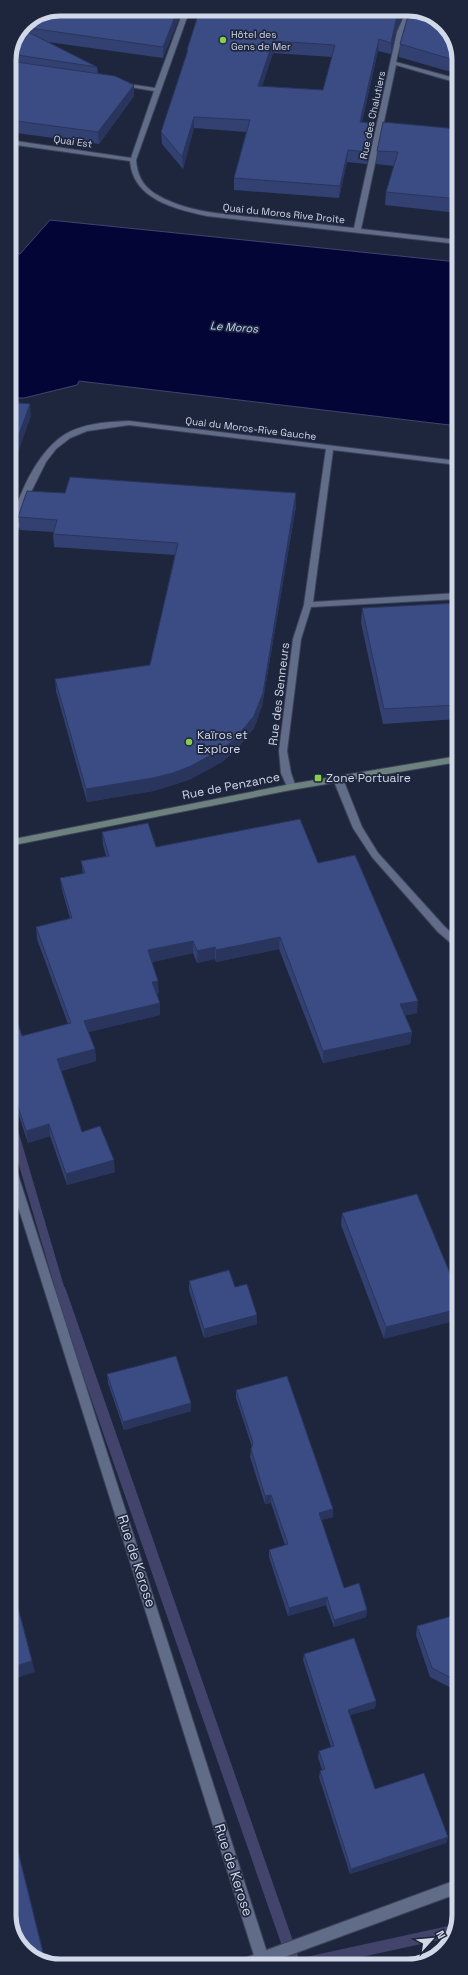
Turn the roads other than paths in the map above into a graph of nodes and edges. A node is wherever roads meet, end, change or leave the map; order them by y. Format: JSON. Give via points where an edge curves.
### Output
{"nodes":[{"id":1,"x":184,"y":16,"type":"edge"},
{"id":2,"x":406,"y":16,"type":"edge"},
{"id":3,"x":394,"y":63,"type":"junction"},
{"id":4,"x":452,"y":79,"type":"edge"},
{"id":5,"x":118,"y":84,"type":"edge"},
{"id":6,"x":157,"y":90,"type":"junction"},
{"id":7,"x":16,"y":143,"type":"edge"},
{"id":8,"x":133,"y":160,"type":"junction"},
{"id":9,"x":357,"y":231,"type":"junction"},
{"id":10,"x":452,"y":241,"type":"edge"},
{"id":11,"x":330,"y":448,"type":"junction"},
{"id":12,"x":452,"y":463,"type":"edge"},
{"id":13,"x":16,"y":525,"type":"edge"},
{"id":14,"x":452,"y":596,"type":"edge"},
{"id":15,"x":308,"y":605,"type":"junction"},
{"id":16,"x":452,"y":760,"type":"edge"},
{"id":17,"x":338,"y":779,"type":"junction"},
{"id":18,"x":291,"y":787,"type":"junction"},
{"id":19,"x":16,"y":842,"type":"edge"},
{"id":20,"x":452,"y":940,"type":"edge"},
{"id":21,"x":16,"y":1184,"type":"edge"},
{"id":22,"x":452,"y":1889,"type":"edge"},
{"id":23,"x":262,"y":1959,"type":"edge"},
{"id":24,"x":271,"y":1959,"type":"edge"}],
"edges":[{"from":1,"to":6,"type":"street"},
{"from":2,"to":3,"type":"street","name":"Rue des Chalutiers"},
{"from":3,"to":4,"type":"street"},
{"from":3,"to":9,"type":"street","name":"Rue des Chalutiers"},
{"from":5,"to":6,"type":"street"},
{"from":6,"to":8,"type":"street"},
{"from":7,"to":8,"type":"street","name":"Quai Est"},
{"from":8,"to":9,"type":"street","name":"Quai du Moros Rive Droite","via":[[134,173],[139,182],[151,194],[176,208],[233,218]]},
{"from":9,"to":10,"type":"street","name":"Quai du Moros Rive Droite"},
{"from":11,"to":12,"type":"street","name":"Quai du Moros-Rive Gauche"},
{"from":11,"to":13,"type":"street","name":"Quai du Moros-Rive Gauche","via":[[129,423],[82,430],[61,440],[48,452],[33,477]]},
{"from":11,"to":15,"type":"street","name":"Rue des Senneurs"},
{"from":14,"to":15,"type":"street"},
{"from":15,"to":18,"type":"street","name":"Rue des Senneurs","via":[[297,639],[283,751]]},
{"from":16,"to":17,"type":"main road","name":"Rue de Penzance"},
{"from":17,"to":18,"type":"main road","name":"Rue de Penzance"},
{"from":17,"to":20,"type":"street","via":[[358,828],[375,855]]},
{"from":18,"to":19,"type":"main road","name":"Rue de Penzance"},
{"from":21,"to":23,"type":"street","name":"Rue de Kerose"},
{"from":22,"to":24,"type":"street"}]}
